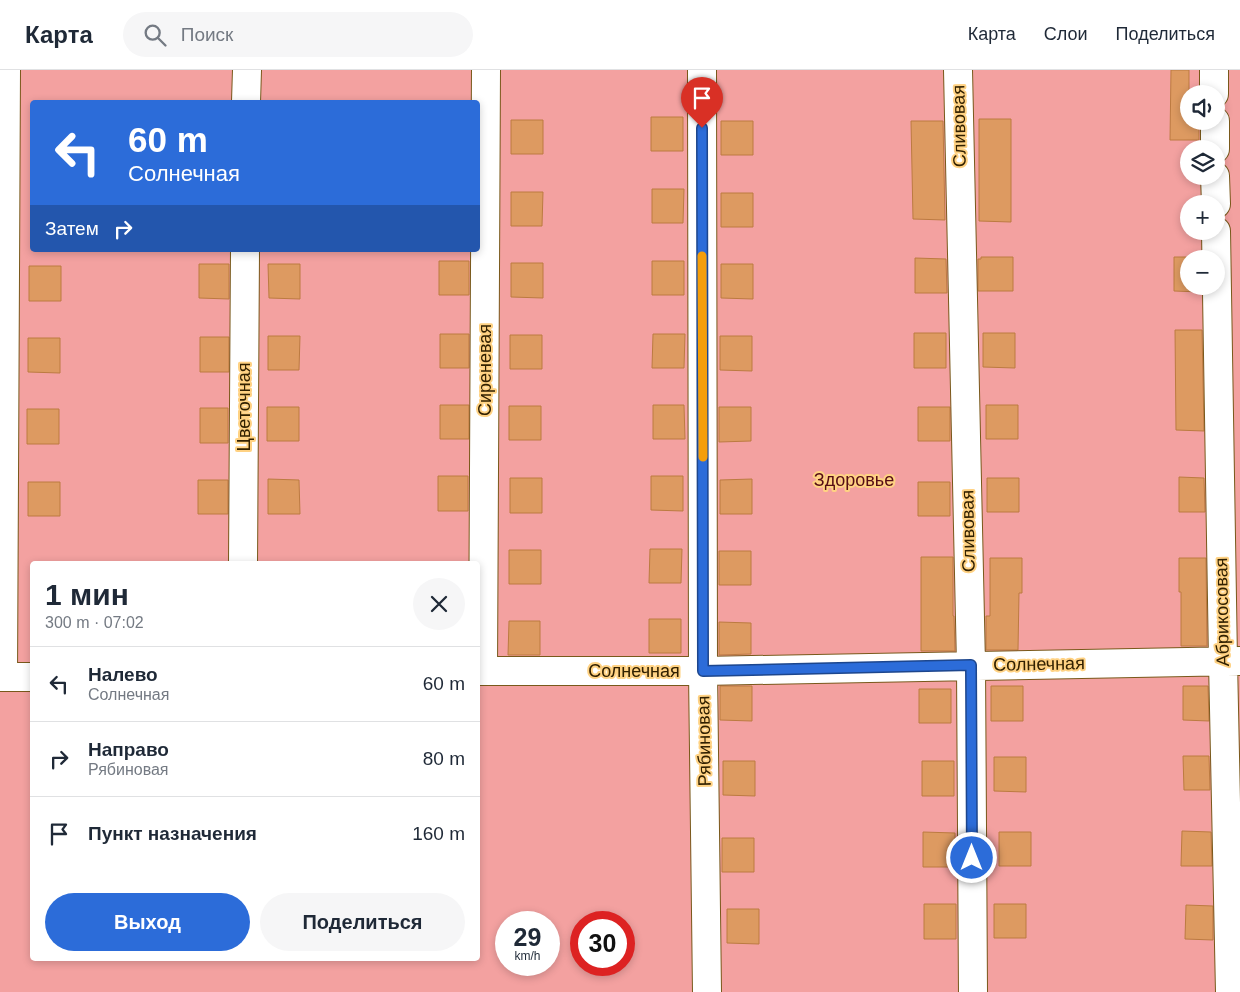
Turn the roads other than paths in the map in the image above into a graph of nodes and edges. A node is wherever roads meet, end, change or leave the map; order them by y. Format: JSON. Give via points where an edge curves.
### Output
{"nodes":[{"id":1,"x":6,"y":70,"type":"edge"},
{"id":2,"x":247,"y":70,"type":"edge"},
{"id":3,"x":486,"y":70,"type":"edge"},
{"id":4,"x":702,"y":70,"type":"edge"},
{"id":5,"x":958,"y":70,"type":"edge"},
{"id":6,"x":1214,"y":70,"type":"edge"},
{"id":7,"x":1214,"y":85,"type":"edge"},
{"id":8,"x":246,"y":100,"type":"edge"},
{"id":9,"x":1216,"y":240,"type":"edge"},
{"id":10,"x":246,"y":252,"type":"edge"},
{"id":11,"x":243,"y":561,"type":"edge"},
{"id":12,"x":1231,"y":661,"type":"edge"},
{"id":13,"x":971,"y":665,"type":"junction"},
{"id":14,"x":480,"y":671,"type":"edge"},
{"id":15,"x":703,"y":671,"type":"junction"},
{"id":16,"x":1,"y":677,"type":"edge"},
{"id":17,"x":30,"y":677,"type":"edge"},
{"id":18,"x":707,"y":992,"type":"edge"},
{"id":19,"x":973,"y":992,"type":"edge"},
{"id":20,"x":1230,"y":992,"type":"edge"}],
"edges":[{"from":1,"to":16,"type":"street"},
{"from":2,"to":8,"type":"street"},
{"from":3,"to":14,"type":"street","name":"Сиреневая"},
{"from":4,"to":15,"type":"street","name":"Рябиновая"},
{"from":5,"to":13,"type":"street","name":"Сливовая"},
{"from":6,"to":7,"type":"street"},
{"from":9,"to":12,"type":"street","name":"Абрикосовая"},
{"from":10,"to":11,"type":"street","name":"Цветочная"},
{"from":12,"to":13,"type":"street","name":"Солнечная"},
{"from":12,"to":20,"type":"street","name":"Абрикосовая"},
{"from":13,"to":15,"type":"street","name":"Солнечная"},
{"from":13,"to":19,"type":"street","name":"Сливовая"},
{"from":14,"to":15,"type":"street","name":"Солнечная"},
{"from":15,"to":18,"type":"street","name":"Рябиновая"},
{"from":16,"to":17,"type":"street"}]}
